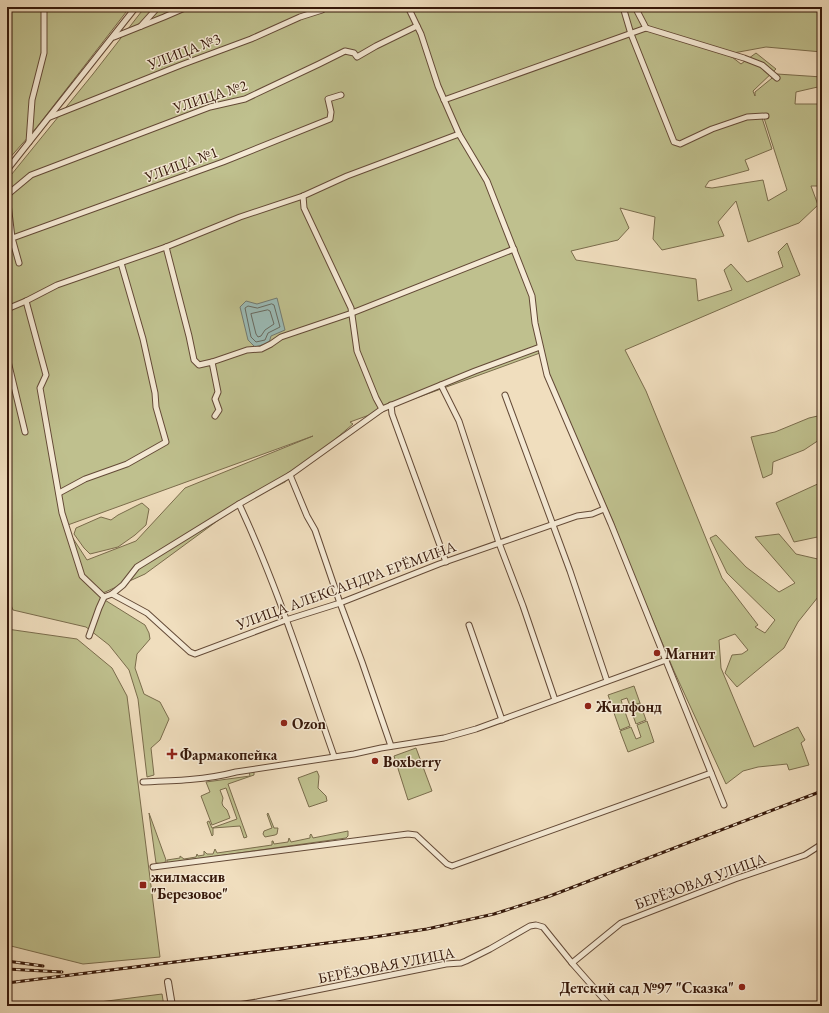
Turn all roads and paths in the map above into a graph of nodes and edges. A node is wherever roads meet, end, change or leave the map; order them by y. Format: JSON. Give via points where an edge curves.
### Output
{"nodes":[{"id":1,"x":44,"y":7,"type":"edge"},
{"id":2,"x":136,"y":7,"type":"edge"},
{"id":3,"x":158,"y":7,"type":"edge"},
{"id":4,"x":187,"y":7,"type":"edge"},
{"id":5,"x":326,"y":7,"type":"edge"},
{"id":6,"x":408,"y":7,"type":"edge"},
{"id":7,"x":623,"y":7,"type":"edge"},
{"id":8,"x":635,"y":7,"type":"edge"},
{"id":9,"x":417,"y":26,"type":"junction"},
{"id":10,"x":140,"y":27,"type":"junction"},
{"id":11,"x":646,"y":28,"type":"junction"},
{"id":12,"x":631,"y":34,"type":"junction"},
{"id":13,"x":113,"y":37,"type":"junction"},
{"id":14,"x":777,"y":78,"type":"dead end"},
{"id":15,"x":341,"y":95,"type":"dead end"},
{"id":16,"x":444,"y":100,"type":"junction"},
{"id":17,"x":766,"y":116,"type":"dead end"},
{"id":18,"x":50,"y":117,"type":"junction"},
{"id":19,"x":459,"y":134,"type":"junction"},
{"id":20,"x":30,"y":142,"type":"junction"},
{"id":21,"x":7,"y":170,"type":"edge"},
{"id":22,"x":7,"y":195,"type":"edge"},
{"id":23,"x":303,"y":196,"type":"junction"},
{"id":24,"x":10,"y":239,"type":"edge"},
{"id":25,"x":166,"y":247,"type":"junction"},
{"id":26,"x":514,"y":249,"type":"junction"},
{"id":27,"x":122,"y":262,"type":"junction"},
{"id":28,"x":18,"y":263,"type":"dead end"},
{"id":29,"x":26,"y":301,"type":"junction"},
{"id":30,"x":7,"y":309,"type":"edge"},
{"id":31,"x":352,"y":314,"type":"junction"},
{"id":32,"x":540,"y":347,"type":"junction"},
{"id":33,"x":7,"y":357,"type":"edge"},
{"id":34,"x":212,"y":362,"type":"junction"},
{"id":35,"x":441,"y":385,"type":"junction"},
{"id":36,"x":505,"y":395,"type":"dead end"},
{"id":37,"x":391,"y":405,"type":"junction"},
{"id":38,"x":382,"y":409,"type":"junction"},
{"id":39,"x":214,"y":416,"type":"dead end"},
{"id":40,"x":25,"y":432,"type":"dead end"},
{"id":41,"x":290,"y":475,"type":"junction"},
{"id":42,"x":59,"y":494,"type":"junction"},
{"id":43,"x":239,"y":504,"type":"junction"},
{"id":44,"x":604,"y":509,"type":"junction"},
{"id":45,"x":552,"y":525,"type":"junction"},
{"id":46,"x":499,"y":543,"type":"junction"},
{"id":47,"x":446,"y":562,"type":"junction"},
{"id":48,"x":112,"y":594,"type":"junction"},
{"id":49,"x":104,"y":597,"type":"junction"},
{"id":50,"x":340,"y":603,"type":"junction"},
{"id":51,"x":286,"y":620,"type":"junction"},
{"id":52,"x":469,"y":625,"type":"dead end"},
{"id":53,"x":89,"y":636,"type":"dead end"},
{"id":54,"x":666,"y":660,"type":"junction"},
{"id":55,"x":607,"y":681,"type":"junction"},
{"id":56,"x":555,"y":700,"type":"junction"},
{"id":57,"x":502,"y":720,"type":"junction"},
{"id":58,"x":391,"y":746,"type":"junction"},
{"id":59,"x":334,"y":756,"type":"junction"},
{"id":60,"x":711,"y":773,"type":"junction"},
{"id":61,"x":143,"y":782,"type":"dead end"},
{"id":62,"x":724,"y":805,"type":"dead end"},
{"id":63,"x":822,"y":844,"type":"edge"},
{"id":64,"x":154,"y":867,"type":"dead end"},
{"id":65,"x":572,"y":963,"type":"junction"},
{"id":66,"x":168,"y":982,"type":"dead end"},
{"id":67,"x":172,"y":1006,"type":"edge"},
{"id":68,"x":232,"y":1006,"type":"edge"},
{"id":69,"x":610,"y":1006,"type":"edge"}],
"edges":[{"from":1,"to":20,"type":"street","via":[[44,52],[32,100]]},
{"from":2,"to":13,"type":"street"},
{"from":3,"to":10,"type":"street"},
{"from":4,"to":10,"type":"street"},
{"from":5,"to":18,"type":"street","name":"УЛИЦА №3","via":[[252,39]]},
{"from":6,"to":9,"type":"street"},
{"from":7,"to":12,"type":"street"},
{"from":8,"to":11,"type":"street"},
{"from":9,"to":16,"type":"street"},
{"from":9,"to":22,"type":"street","name":"УЛИЦА №2","via":[[357,57],[354,53],[345,51],[245,99],[210,107],[31,175]]},
{"from":10,"to":13,"type":"street"},
{"from":11,"to":12,"type":"street"},
{"from":11,"to":14,"type":"street","via":[[744,58],[762,65]]},
{"from":12,"to":16,"type":"street"},
{"from":12,"to":17,"type":"street","via":[[674,142],[680,144],[747,117]]},
{"from":13,"to":18,"type":"street"},
{"from":15,"to":24,"type":"street","name":"УЛИЦА №1","via":[[328,99],[330,119],[222,162]]},
{"from":16,"to":19,"type":"street"},
{"from":18,"to":20,"type":"street"},
{"from":19,"to":23,"type":"street","via":[[347,176]]},
{"from":19,"to":26,"type":"street","via":[[487,181]]},
{"from":20,"to":21,"type":"street"},
{"from":22,"to":24,"type":"street"},
{"from":23,"to":25,"type":"street","via":[[240,217]]},
{"from":23,"to":31,"type":"street","via":[[304,208]]},
{"from":24,"to":28,"type":"street"},
{"from":25,"to":27,"type":"street"},
{"from":25,"to":34,"type":"street","via":[[194,360],[199,365]]},
{"from":26,"to":31,"type":"street"},
{"from":26,"to":32,"type":"street","via":[[532,296]]},
{"from":27,"to":29,"type":"street","via":[[57,285]]},
{"from":27,"to":42,"type":"street","via":[[143,339],[156,407],[166,442],[127,464],[85,479]]},
{"from":29,"to":30,"type":"street"},
{"from":29,"to":42,"type":"street","via":[[46,375],[40,388]]},
{"from":31,"to":34,"type":"street","via":[[281,337],[261,349],[248,350]]},
{"from":31,"to":38,"type":"street","via":[[357,351]]},
{"from":32,"to":35,"type":"street"},
{"from":32,"to":44,"type":"street","via":[[547,375]]},
{"from":33,"to":40,"type":"street"},
{"from":34,"to":39,"type":"street","via":[[218,392],[215,398],[219,410]]},
{"from":35,"to":37,"type":"street"},
{"from":35,"to":46,"type":"street","via":[[459,421]]},
{"from":36,"to":45,"type":"street"},
{"from":37,"to":38,"type":"street"},
{"from":37,"to":47,"type":"street","via":[[392,414]]},
{"from":38,"to":41,"type":"street"},
{"from":41,"to":43,"type":"street"},
{"from":41,"to":50,"type":"street","via":[[315,530]]},
{"from":42,"to":49,"type":"street","via":[[62,513],[82,576]]},
{"from":43,"to":48,"type":"street","via":[[137,567]]},
{"from":43,"to":51,"type":"street","via":[[258,545]]},
{"from":44,"to":45,"type":"street","name":"УЛИЦА АЛЕКСАНДРА ЕРЁМИНА"},
{"from":44,"to":54,"type":"street"},
{"from":45,"to":46,"type":"street","name":"УЛИЦА АЛЕКСАНДРА ЕРЁМИНА"},
{"from":45,"to":55,"type":"street"},
{"from":46,"to":47,"type":"street","name":"УЛИЦА АЛЕКСАНДРА ЕРЁМИНА"},
{"from":46,"to":56,"type":"street"},
{"from":47,"to":50,"type":"street","name":"УЛИЦА АЛЕКСАНДРА ЕРЁМИНА"},
{"from":48,"to":49,"type":"street"},
{"from":48,"to":51,"type":"street","name":"УЛИЦА АЛЕКСАНДРА ЕРЁМИНА","via":[[147,613],[195,654]]},
{"from":49,"to":53,"type":"street"},
{"from":50,"to":51,"type":"street","name":"УЛИЦА АЛЕКСАНДРА ЕРЁМИНА"},
{"from":50,"to":58,"type":"street"},
{"from":51,"to":59,"type":"street"},
{"from":52,"to":57,"type":"street"},
{"from":54,"to":55,"type":"street"},
{"from":54,"to":60,"type":"street"},
{"from":55,"to":56,"type":"street"},
{"from":56,"to":57,"type":"street"},
{"from":57,"to":58,"type":"street","via":[[444,738]]},
{"from":58,"to":59,"type":"street"},
{"from":59,"to":61,"type":"street","via":[[222,776]]},
{"from":60,"to":62,"type":"street"},
{"from":60,"to":64,"type":"street","via":[[452,866],[416,835],[408,834]]},
{"from":63,"to":65,"type":"street","name":"БЕРЁЗОВАЯ УЛИЦА","via":[[805,855],[621,922]]},
{"from":65,"to":68,"type":"street","name":"БЕРЁЗОВАЯ УЛИЦА","via":[[543,927],[536,925],[525,928],[461,963]]},
{"from":65,"to":69,"type":"street"},
{"from":66,"to":67,"type":"street"}]}
